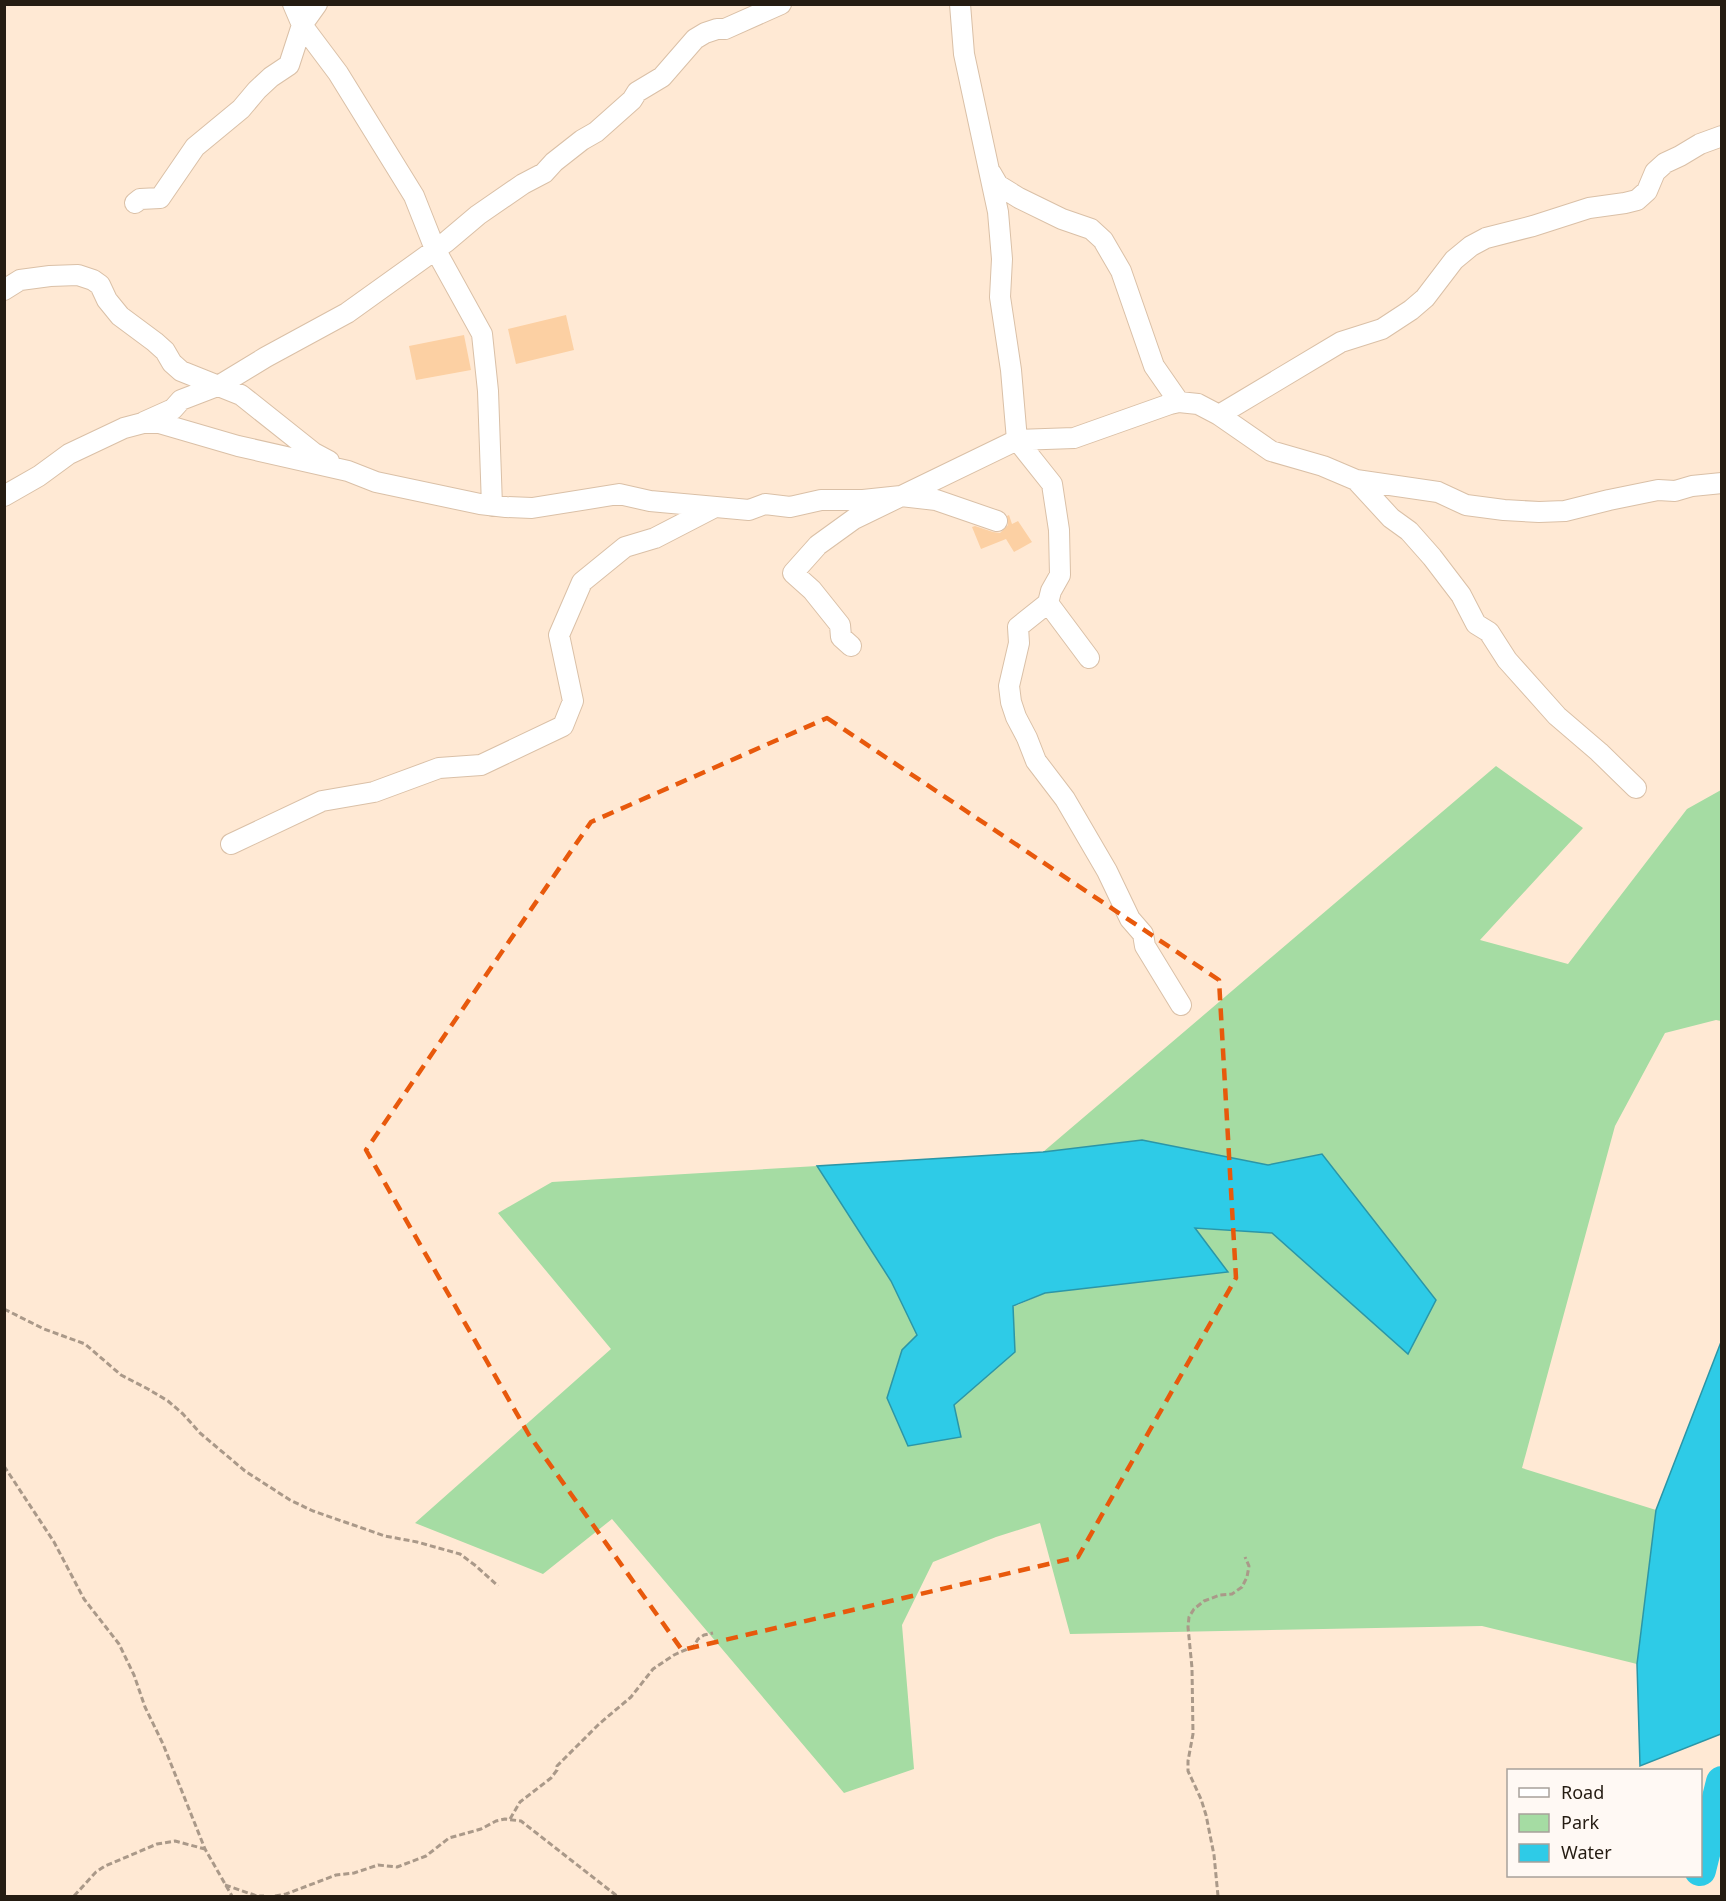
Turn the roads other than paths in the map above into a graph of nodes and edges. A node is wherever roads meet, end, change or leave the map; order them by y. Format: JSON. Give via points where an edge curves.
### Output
{"nodes":[{"id":1,"x":293,"y":4,"type":"edge"},
{"id":2,"x":317,"y":4,"type":"edge"},
{"id":3,"x":781,"y":4,"type":"edge"},
{"id":4,"x":960,"y":4,"type":"edge"},
{"id":5,"x":302,"y":25,"type":"junction"},
{"id":6,"x":1722,"y":136,"type":"edge"},
{"id":7,"x":987,"y":166,"type":"junction"},
{"id":8,"x":135,"y":203,"type":"dead end"},
{"id":9,"x":435,"y":249,"type":"junction"},
{"id":10,"x":4,"y":290,"type":"edge"},
{"id":11,"x":220,"y":386,"type":"junction"},
{"id":12,"x":1179,"y":402,"type":"junction"},
{"id":13,"x":1219,"y":415,"type":"junction"},
{"id":14,"x":143,"y":423,"type":"junction"},
{"id":15,"x":1017,"y":440,"type":"junction"},
{"id":16,"x":348,"y":471,"type":"junction"},
{"id":17,"x":1356,"y":480,"type":"junction"},
{"id":18,"x":1722,"y":483,"type":"edge"},
{"id":19,"x":4,"y":496,"type":"edge"},
{"id":20,"x":901,"y":496,"type":"junction"},
{"id":21,"x":492,"y":506,"type":"junction"},
{"id":22,"x":715,"y":507,"type":"junction"},
{"id":23,"x":997,"y":521,"type":"dead end"},
{"id":24,"x":1048,"y":603,"type":"junction"},
{"id":25,"x":852,"y":646,"type":"dead end"},
{"id":26,"x":1089,"y":658,"type":"dead end"},
{"id":27,"x":1636,"y":788,"type":"dead end"},
{"id":28,"x":231,"y":844,"type":"dead end"},
{"id":29,"x":1181,"y":1005,"type":"dead end"}],
"edges":[{"from":1,"to":5,"type":"street"},
{"from":2,"to":5,"type":"street"},
{"from":3,"to":9,"type":"street","via":[[695,39],[662,77],[637,92],[596,132]]},
{"from":4,"to":7,"type":"street","via":[[964,54]]},
{"from":5,"to":8,"type":"street","via":[[289,64],[195,147],[160,198]]},
{"from":5,"to":9,"type":"street","via":[[338,73],[414,196]]},
{"from":6,"to":13,"type":"street","via":[[1665,163],[1655,172],[1647,192],[1637,200],[1589,208],[1486,238],[1471,246],[1411,310],[1382,329],[1341,342]]},
{"from":7,"to":12,"type":"street","via":[[998,185],[1062,219],[1091,229],[1103,240],[1121,270],[1154,366]]},
{"from":7,"to":15,"type":"street","via":[[998,212],[1000,297]]},
{"from":9,"to":11,"type":"street","via":[[347,313]]},
{"from":9,"to":21,"type":"street","via":[[482,334]]},
{"from":10,"to":11,"type":"street","via":[[20,280],[50,276],[78,275],[93,280],[120,316],[160,346],[181,371]]},
{"from":11,"to":14,"type":"street","via":[[182,400],[172,410]]},
{"from":11,"to":16,"type":"street","via":[[241,395],[314,453]]},
{"from":12,"to":13,"type":"street","via":[[1198,404]]},
{"from":12,"to":15,"type":"street","via":[[1074,438]]},
{"from":13,"to":17,"type":"street","via":[[1271,450]]},
{"from":14,"to":16,"type":"street","via":[[159,423]]},
{"from":14,"to":19,"type":"street","via":[[69,454]]},
{"from":15,"to":20,"type":"street"},
{"from":15,"to":24,"type":"street","via":[[1052,484],[1060,575]]},
{"from":16,"to":21,"type":"street","via":[[376,482]]},
{"from":17,"to":18,"type":"street","via":[[1438,492],[1466,505],[1539,512],[1565,511],[1658,490]]},
{"from":17,"to":27,"type":"street","via":[[1432,557],[1461,595],[1476,624],[1489,632],[1557,716]]},
{"from":20,"to":22,"type":"street","via":[[821,500],[790,507],[765,504],[749,510]]},
{"from":20,"to":23,"type":"street","via":[[936,500]]},
{"from":20,"to":25,"type":"street","via":[[854,519],[812,550],[793,573],[812,590],[840,625],[841,637]]},
{"from":21,"to":22,"type":"street","via":[[532,508],[619,494]]},
{"from":22,"to":28,"type":"street","via":[[655,538],[625,547],[582,582],[559,635],[573,701],[563,726],[481,765],[439,768],[374,792],[322,801]]},
{"from":24,"to":26,"type":"street"},
{"from":24,"to":29,"type":"street","via":[[1018,627],[1019,643],[1009,686],[1011,702],[1036,761],[1065,799]]}]}
